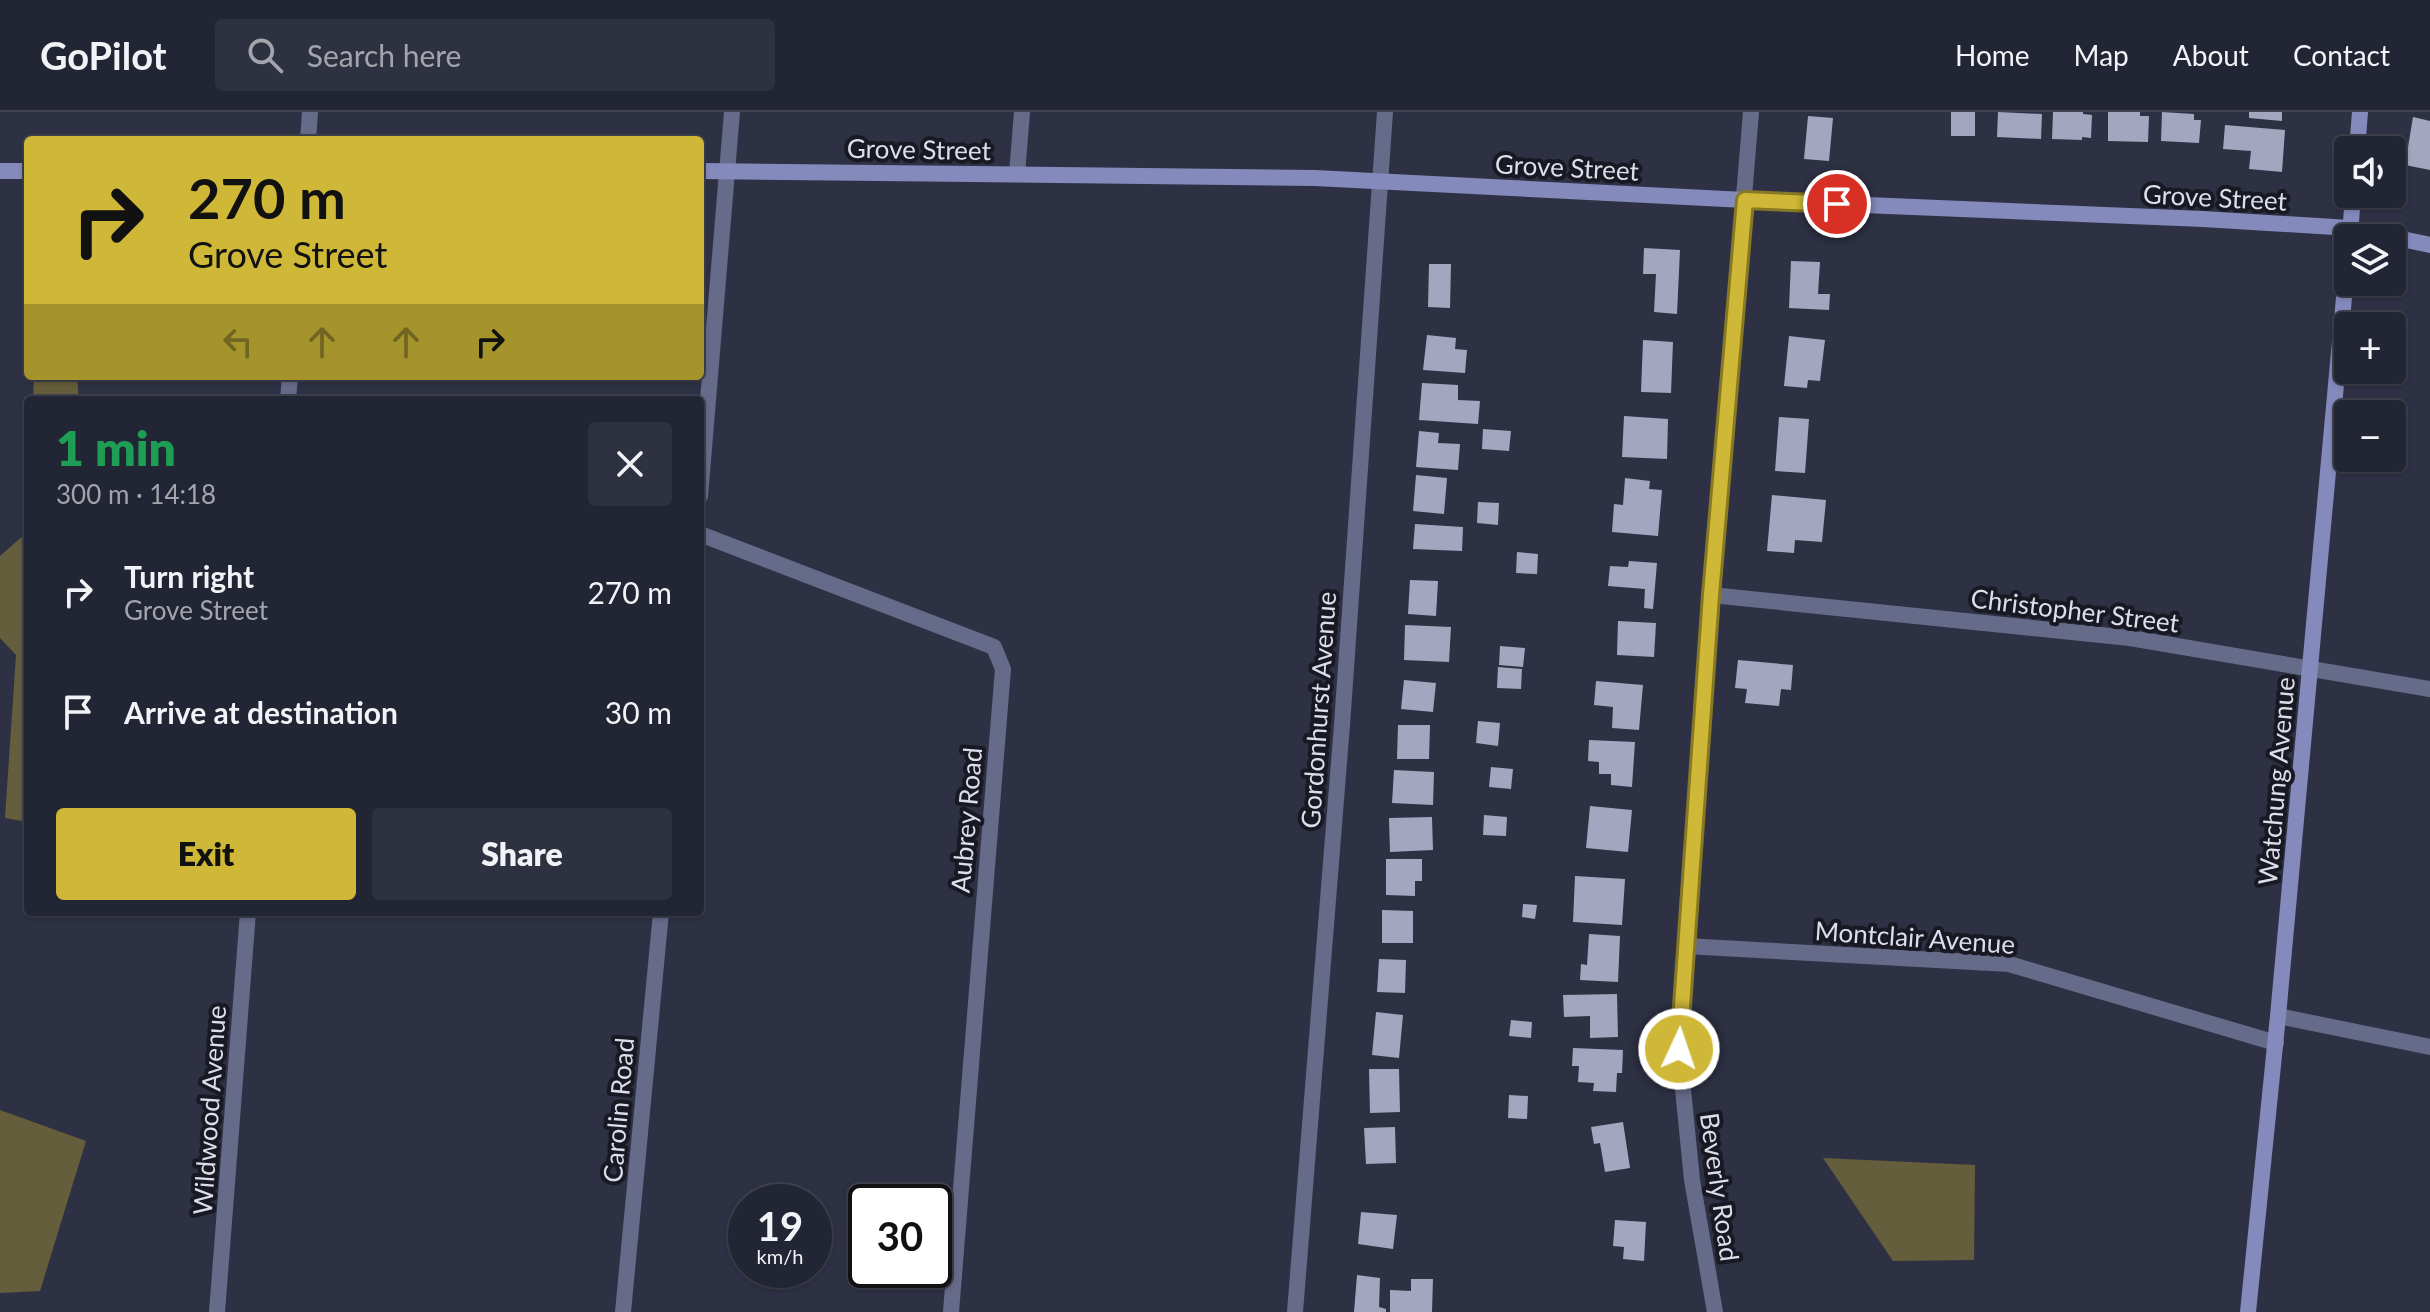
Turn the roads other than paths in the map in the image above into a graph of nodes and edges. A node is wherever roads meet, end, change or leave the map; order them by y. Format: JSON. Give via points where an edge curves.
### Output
{"nodes":[{"id":1,"x":310,"y":112,"type":"edge"},
{"id":2,"x":732,"y":112,"type":"edge"},
{"id":3,"x":1022,"y":112,"type":"edge"},
{"id":4,"x":1385,"y":112,"type":"edge"},
{"id":5,"x":1751,"y":112,"type":"edge"},
{"id":6,"x":2360,"y":112,"type":"edge"},
{"id":7,"x":308,"y":136,"type":"edge"},
{"id":8,"x":2358,"y":136,"type":"edge"},
{"id":9,"x":0,"y":171,"type":"edge"},
{"id":10,"x":24,"y":171,"type":"edge"},
{"id":11,"x":704,"y":171,"type":"edge"},
{"id":12,"x":728,"y":171,"type":"junction"},
{"id":13,"x":1017,"y":174,"type":"junction"},
{"id":14,"x":1379,"y":181,"type":"junction"},
{"id":15,"x":1745,"y":200,"type":"junction"},
{"id":16,"x":2334,"y":231,"type":"edge"},
{"id":17,"x":2406,"y":241,"type":"edge"},
{"id":18,"x":2430,"y":245,"type":"edge"},
{"id":19,"x":2344,"y":296,"type":"edge"},
{"id":20,"x":704,"y":450,"type":"edge"},
{"id":21,"x":704,"y":536,"type":"edge"},
{"id":22,"x":1711,"y":595,"type":"junction"},
{"id":23,"x":2311,"y":667,"type":"junction"},
{"id":24,"x":2430,"y":689,"type":"edge"},
{"id":25,"x":248,"y":916,"type":"edge"},
{"id":26,"x":661,"y":916,"type":"edge"},
{"id":27,"x":1685,"y":946,"type":"junction"},
{"id":28,"x":2278,"y":1016,"type":"junction"},
{"id":29,"x":2276,"y":1043,"type":"junction"},
{"id":30,"x":2430,"y":1047,"type":"edge"},
{"id":31,"x":217,"y":1312,"type":"edge"},
{"id":32,"x":623,"y":1312,"type":"edge"},
{"id":33,"x":951,"y":1312,"type":"edge"},
{"id":34,"x":1295,"y":1312,"type":"edge"},
{"id":35,"x":1715,"y":1312,"type":"edge"},
{"id":36,"x":2248,"y":1312,"type":"edge"}],
"edges":[{"from":1,"to":7,"type":"street"},
{"from":2,"to":12,"type":"street"},
{"from":3,"to":13,"type":"street"},
{"from":4,"to":14,"type":"street","name":"Gordonhurst Avenue"},
{"from":5,"to":15,"type":"street","name":"Beverly Road"},
{"from":6,"to":8,"type":"main road"},
{"from":9,"to":10,"type":"main road"},
{"from":11,"to":12,"type":"main road","name":"Grove Street"},
{"from":12,"to":13,"type":"main road","name":"Grove Street"},
{"from":12,"to":20,"type":"street"},
{"from":13,"to":14,"type":"main road","name":"Grove Street"},
{"from":14,"to":15,"type":"main road","name":"Grove Street"},
{"from":14,"to":34,"type":"street","name":"Gordonhurst Avenue"},
{"from":15,"to":16,"type":"main road","name":"Grove Street","via":[[2203,219]]},
{"from":15,"to":22,"type":"street","name":"Beverly Road"},
{"from":17,"to":18,"type":"main road","name":"Grove Street"},
{"from":19,"to":23,"type":"main road","name":"Watchung Avenue"},
{"from":21,"to":33,"type":"street","name":"Aubrey Road","via":[[994,647],[1003,669]]},
{"from":22,"to":23,"type":"street","name":"Christopher Street","via":[[2130,638]]},
{"from":22,"to":27,"type":"street","name":"Beverly Road"},
{"from":23,"to":24,"type":"street","name":"Christopher Street"},
{"from":23,"to":28,"type":"main road","name":"Watchung Avenue"},
{"from":25,"to":31,"type":"street","name":"Wildwood Avenue"},
{"from":26,"to":32,"type":"street","name":"Carolin Road"},
{"from":27,"to":29,"type":"street","name":"Montclair Avenue","via":[[2009,964]]},
{"from":27,"to":35,"type":"street","name":"Beverly Road","via":[[1679,1049],[1692,1180]]},
{"from":28,"to":29,"type":"main road","name":"Watchung Avenue"},
{"from":28,"to":30,"type":"street"},
{"from":29,"to":36,"type":"main road","name":"Watchung Avenue"}]}
